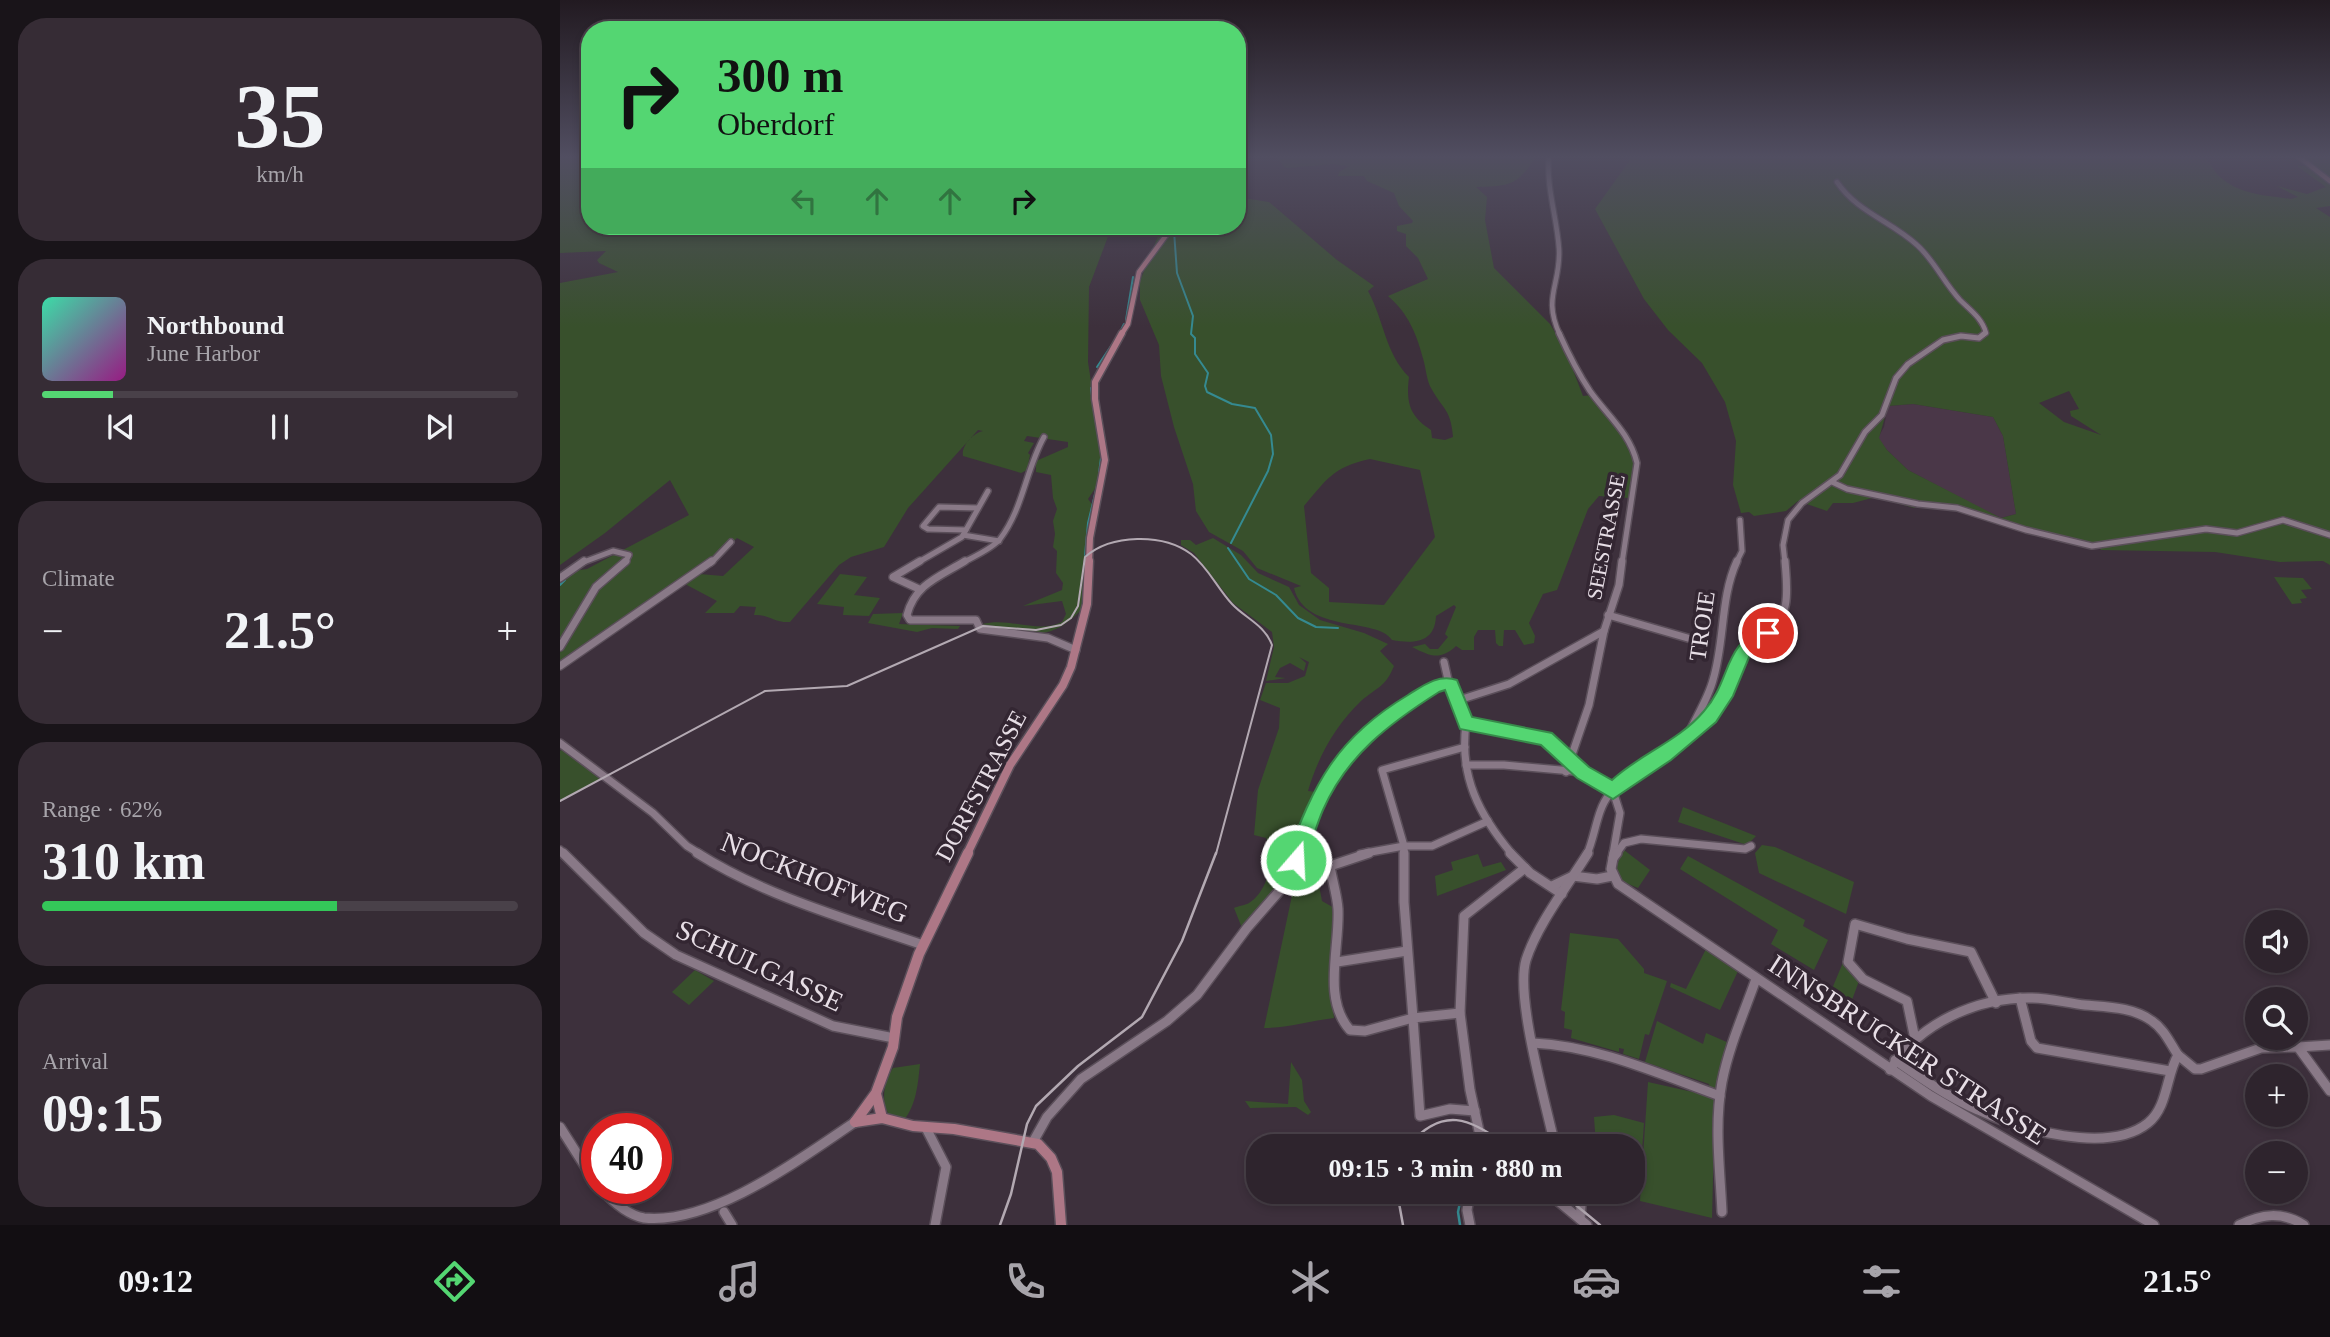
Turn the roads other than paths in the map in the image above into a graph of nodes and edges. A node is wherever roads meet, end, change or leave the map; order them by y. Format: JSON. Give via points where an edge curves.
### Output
{"nodes":[{"id":1,"x":1553,"y":213,"type":"edge"},
{"id":2,"x":1870,"y":213,"type":"edge"},
{"id":3,"x":1166,"y":235,"type":"edge"},
{"id":4,"x":1044,"y":437,"type":"dead end"},
{"id":5,"x":1832,"y":482,"type":"junction"},
{"id":6,"x":988,"y":491,"type":"dead end"},
{"id":7,"x":978,"y":508,"type":"junction"},
{"id":8,"x":1740,"y":520,"type":"dead end"},
{"id":9,"x":964,"y":533,"type":"junction"},
{"id":10,"x":2330,"y":535,"type":"edge"},
{"id":11,"x":999,"y":541,"type":"junction"},
{"id":12,"x":731,"y":542,"type":"dead end"},
{"id":13,"x":560,"y":578,"type":"edge"},
{"id":14,"x":919,"y":589,"type":"junction"},
{"id":15,"x":1608,"y":615,"type":"junction"},
{"id":16,"x":1604,"y":631,"type":"junction"},
{"id":17,"x":1698,"y":641,"type":"dead end"},
{"id":18,"x":560,"y":649,"type":"edge"},
{"id":19,"x":1076,"y":650,"type":"junction"},
{"id":20,"x":573,"y":657,"type":"junction"},
{"id":21,"x":1444,"y":662,"type":"dead end"},
{"id":22,"x":560,"y":666,"type":"edge"},
{"id":23,"x":1449,"y":684,"type":"junction"},
{"id":24,"x":1456,"y":701,"type":"junction"},
{"id":25,"x":1466,"y":724,"type":"junction"},
{"id":26,"x":1688,"y":735,"type":"junction"},
{"id":27,"x":560,"y":743,"type":"edge"},
{"id":28,"x":1465,"y":747,"type":"junction"},
{"id":29,"x":1569,"y":757,"type":"junction"},
{"id":30,"x":1466,"y":765,"type":"junction"},
{"id":31,"x":1566,"y":772,"type":"junction"},
{"id":32,"x":1583,"y":772,"type":"junction"},
{"id":33,"x":1613,"y":791,"type":"junction"},
{"id":34,"x":1488,"y":821,"type":"junction"},
{"id":35,"x":1404,"y":846,"type":"junction"},
{"id":36,"x":1751,"y":846,"type":"dead end"},
{"id":37,"x":560,"y":850,"type":"edge"},
{"id":38,"x":1612,"y":860,"type":"junction"},
{"id":39,"x":1525,"y":868,"type":"junction"},
{"id":40,"x":1573,"y":876,"type":"junction"},
{"id":41,"x":1612,"y":876,"type":"junction"},
{"id":42,"x":1552,"y":886,"type":"junction"},
{"id":43,"x":1562,"y":894,"type":"junction"},
{"id":44,"x":923,"y":945,"type":"junction"},
{"id":45,"x":1407,"y":951,"type":"junction"},
{"id":46,"x":1337,"y":962,"type":"junction"},
{"id":47,"x":1756,"y":979,"type":"junction"},
{"id":48,"x":2020,"y":998,"type":"junction"},
{"id":49,"x":1996,"y":1003,"type":"junction"},
{"id":50,"x":1460,"y":1013,"type":"junction"},
{"id":51,"x":1413,"y":1018,"type":"junction"},
{"id":52,"x":894,"y":1038,"type":"junction"},
{"id":53,"x":1915,"y":1039,"type":"junction"},
{"id":54,"x":1533,"y":1043,"type":"junction"},
{"id":55,"x":2330,"y":1045,"type":"edge"},
{"id":56,"x":2308,"y":1046,"type":"edge"},
{"id":57,"x":2255,"y":1050,"type":"edge"},
{"id":58,"x":2300,"y":1050,"type":"edge"},
{"id":59,"x":2178,"y":1055,"type":"junction"},
{"id":60,"x":1895,"y":1060,"type":"junction"},
{"id":61,"x":1890,"y":1070,"type":"junction"},
{"id":62,"x":2170,"y":1071,"type":"junction"},
{"id":63,"x":2330,"y":1091,"type":"edge"},
{"id":64,"x":876,"y":1093,"type":"junction"},
{"id":65,"x":1720,"y":1096,"type":"junction"},
{"id":66,"x":1475,"y":1111,"type":"junction"},
{"id":67,"x":881,"y":1118,"type":"junction"},
{"id":68,"x":855,"y":1122,"type":"junction"},
{"id":69,"x":560,"y":1127,"type":"edge"},
{"id":70,"x":926,"y":1128,"type":"junction"},
{"id":71,"x":1479,"y":1134,"type":"edge"},
{"id":72,"x":1552,"y":1134,"type":"edge"},
{"id":73,"x":1032,"y":1142,"type":"junction"},
{"id":74,"x":581,"y":1160,"type":"edge"},
{"id":75,"x":617,"y":1204,"type":"edge"},
{"id":76,"x":1468,"y":1204,"type":"edge"},
{"id":77,"x":1562,"y":1204,"type":"edge"},
{"id":78,"x":1580,"y":1204,"type":"edge"},
{"id":79,"x":724,"y":1212,"type":"junction"},
{"id":80,"x":1722,"y":1212,"type":"dead end"},
{"id":81,"x":1584,"y":1222,"type":"edge"},
{"id":82,"x":732,"y":1225,"type":"edge"},
{"id":83,"x":935,"y":1225,"type":"edge"},
{"id":84,"x":1060,"y":1225,"type":"edge"},
{"id":85,"x":1471,"y":1225,"type":"edge"},
{"id":86,"x":2154,"y":1225,"type":"edge"},
{"id":87,"x":2239,"y":1225,"type":"edge"},
{"id":88,"x":2304,"y":1225,"type":"edge"}],
"edges":[{"from":1,"to":15,"type":"street","name":"SEESTRASSE","via":[[1559,257],[1552,286],[1553,318],[1584,382],[1615,420],[1637,459],[1619,585]]},
{"from":2,"to":5,"type":"street","via":[[1919,246],[1986,327],[1986,333],[1982,338],[1951,337],[1908,364],[1896,378],[1886,408]]},
{"from":3,"to":19,"type":"main road","name":"DORFSTRASSE","via":[[1139,272],[1128,324],[1095,382],[1105,460],[1089,550],[1087,604]]},
{"from":4,"to":11,"type":"street","via":[[1032,459],[1027,486]]},
{"from":5,"to":10,"type":"street","via":[[1918,504],[1957,508],[2026,530],[2102,546],[2206,529],[2238,533],[2280,520]]},
{"from":5,"to":26,"type":"street","via":[[1795,509],[1786,524],[1785,611],[1768,633],[1745,646],[1720,703]]},
{"from":6,"to":7,"type":"street"},
{"from":7,"to":9,"type":"street"},
{"from":7,"to":9,"type":"street","via":[[939,507],[923,526]]},
{"from":8,"to":26,"type":"street","name":"TROIE","via":[[1742,551],[1727,584],[1713,681]]},
{"from":9,"to":11,"type":"street"},
{"from":9,"to":14,"type":"street","via":[[893,577]]},
{"from":11,"to":14,"type":"street"},
{"from":12,"to":20,"type":"street","via":[[707,567]]},
{"from":13,"to":18,"type":"street","via":[[566,568],[615,550],[627,552],[628,559],[598,585]]},
{"from":14,"to":19,"type":"street","via":[[907,610],[910,620],[976,620],[980,629],[1048,638]]},
{"from":15,"to":16,"type":"street","name":"SEESTRASSE"},
{"from":15,"to":17,"type":"street","name":"SEESTRASSE"},
{"from":16,"to":24,"type":"street","via":[[1509,684]]},
{"from":16,"to":29,"type":"street","name":"SEESTRASSE","via":[[1591,699]]},
{"from":18,"to":20,"type":"street"},
{"from":19,"to":44,"type":"main road","name":"DORFSTRASSE","via":[[1063,685],[1010,765]]},
{"from":20,"to":22,"type":"street"},
{"from":21,"to":23,"type":"street"},
{"from":23,"to":24,"type":"street"},
{"from":23,"to":73,"type":"street","via":[[1396,709],[1348,753],[1315,806],[1289,876],[1207,985],[1180,1010],[1067,1089],[1048,1111]]},
{"from":24,"to":25,"type":"street"},
{"from":25,"to":28,"type":"street"},
{"from":25,"to":29,"type":"street","via":[[1537,735]]},
{"from":26,"to":33,"type":"street"},
{"from":27,"to":44,"type":"street","name":"NOCKHOFWEG","via":[[653,813],[687,846],[726,871]]},
{"from":28,"to":30,"type":"street"},
{"from":28,"to":35,"type":"street","via":[[1382,770]]},
{"from":29,"to":31,"type":"street","name":"SEESTRASSE"},
{"from":29,"to":32,"type":"street"},
{"from":30,"to":31,"type":"street"},
{"from":30,"to":34,"type":"street","via":[[1472,797]]},
{"from":31,"to":32,"type":"street"},
{"from":32,"to":33,"type":"street"},
{"from":33,"to":38,"type":"street","via":[[1620,813]]},
{"from":33,"to":40,"type":"street"},
{"from":34,"to":35,"type":"street","via":[[1432,846]]},
{"from":34,"to":39,"type":"street"},
{"from":35,"to":45,"type":"street"},
{"from":35,"to":46,"type":"street","via":[[1356,855],[1329,866],[1338,908]]},
{"from":36,"to":38,"type":"street","via":[[1640,839],[1624,843]]},
{"from":37,"to":52,"type":"street","name":"SCHULGASSE","via":[[644,933],[676,955],[821,1022]]},
{"from":38,"to":41,"type":"street"},
{"from":39,"to":42,"type":"street"},
{"from":39,"to":50,"type":"street","via":[[1464,916]]},
{"from":40,"to":41,"type":"street"},
{"from":40,"to":42,"type":"street"},
{"from":40,"to":43,"type":"street"},
{"from":41,"to":47,"type":"street","name":"INNSBRUCKER STRASSE"},
{"from":42,"to":43,"type":"street"},
{"from":43,"to":54,"type":"street","via":[[1525,964],[1523,993]]},
{"from":44,"to":52,"type":"main road","name":"DORFSTRASSE","via":[[905,989]]},
{"from":45,"to":46,"type":"street"},
{"from":45,"to":51,"type":"street"},
{"from":46,"to":51,"type":"street","via":[[1335,996],[1347,1028],[1365,1031]]},
{"from":47,"to":61,"type":"street","name":"INNSBRUCKER STRASSE"},
{"from":47,"to":65,"type":"street"},
{"from":48,"to":49,"type":"street"},
{"from":48,"to":59,"type":"street","via":[[2142,1015],[2158,1026]]},
{"from":48,"to":62,"type":"street","via":[[2037,1048]]},
{"from":49,"to":53,"type":"street","via":[[1942,1019]]},
{"from":49,"to":53,"type":"street","via":[[1971,953],[1855,924],[1848,962],[1863,979],[1907,1001]]},
{"from":50,"to":51,"type":"street"},
{"from":50,"to":66,"type":"street"},
{"from":51,"to":66,"type":"street","via":[[1420,1116],[1450,1109]]},
{"from":52,"to":64,"type":"main road","name":"DORFSTRASSE"},
{"from":53,"to":60,"type":"street"},
{"from":54,"to":65,"type":"street","via":[[1563,1046],[1627,1064]]},
{"from":54,"to":72,"type":"street"},
{"from":55,"to":56,"type":"street"},
{"from":57,"to":59,"type":"street","via":[[2201,1069]]},
{"from":58,"to":63,"type":"street"},
{"from":59,"to":62,"type":"street"},
{"from":60,"to":61,"type":"street"},
{"from":60,"to":62,"type":"street","via":[[1944,1093],[1992,1116],[2087,1138],[2129,1132],[2149,1122],[2163,1099]]},
{"from":61,"to":86,"type":"street","name":"INNSBRUCKER STRASSE"},
{"from":64,"to":67,"type":"main road"},
{"from":64,"to":68,"type":"main road","name":"DORFSTRASSE"},
{"from":65,"to":80,"type":"street","via":[[1717,1143]]},
{"from":66,"to":71,"type":"street"},
{"from":67,"to":68,"type":"main road"},
{"from":67,"to":70,"type":"main road"},
{"from":68,"to":79,"type":"street"},
{"from":69,"to":74,"type":"street"},
{"from":70,"to":73,"type":"main road"},
{"from":70,"to":83,"type":"street","via":[[946,1167]]},
{"from":73,"to":84,"type":"main road","via":[[1047,1152],[1057,1172]]},
{"from":75,"to":79,"type":"street","via":[[669,1224]]},
{"from":76,"to":85,"type":"street"},
{"from":77,"to":81,"type":"street"},
{"from":78,"to":81,"type":"street"},
{"from":79,"to":82,"type":"street"},
{"from":87,"to":88,"type":"street","via":[[2277,1213]]}]}
